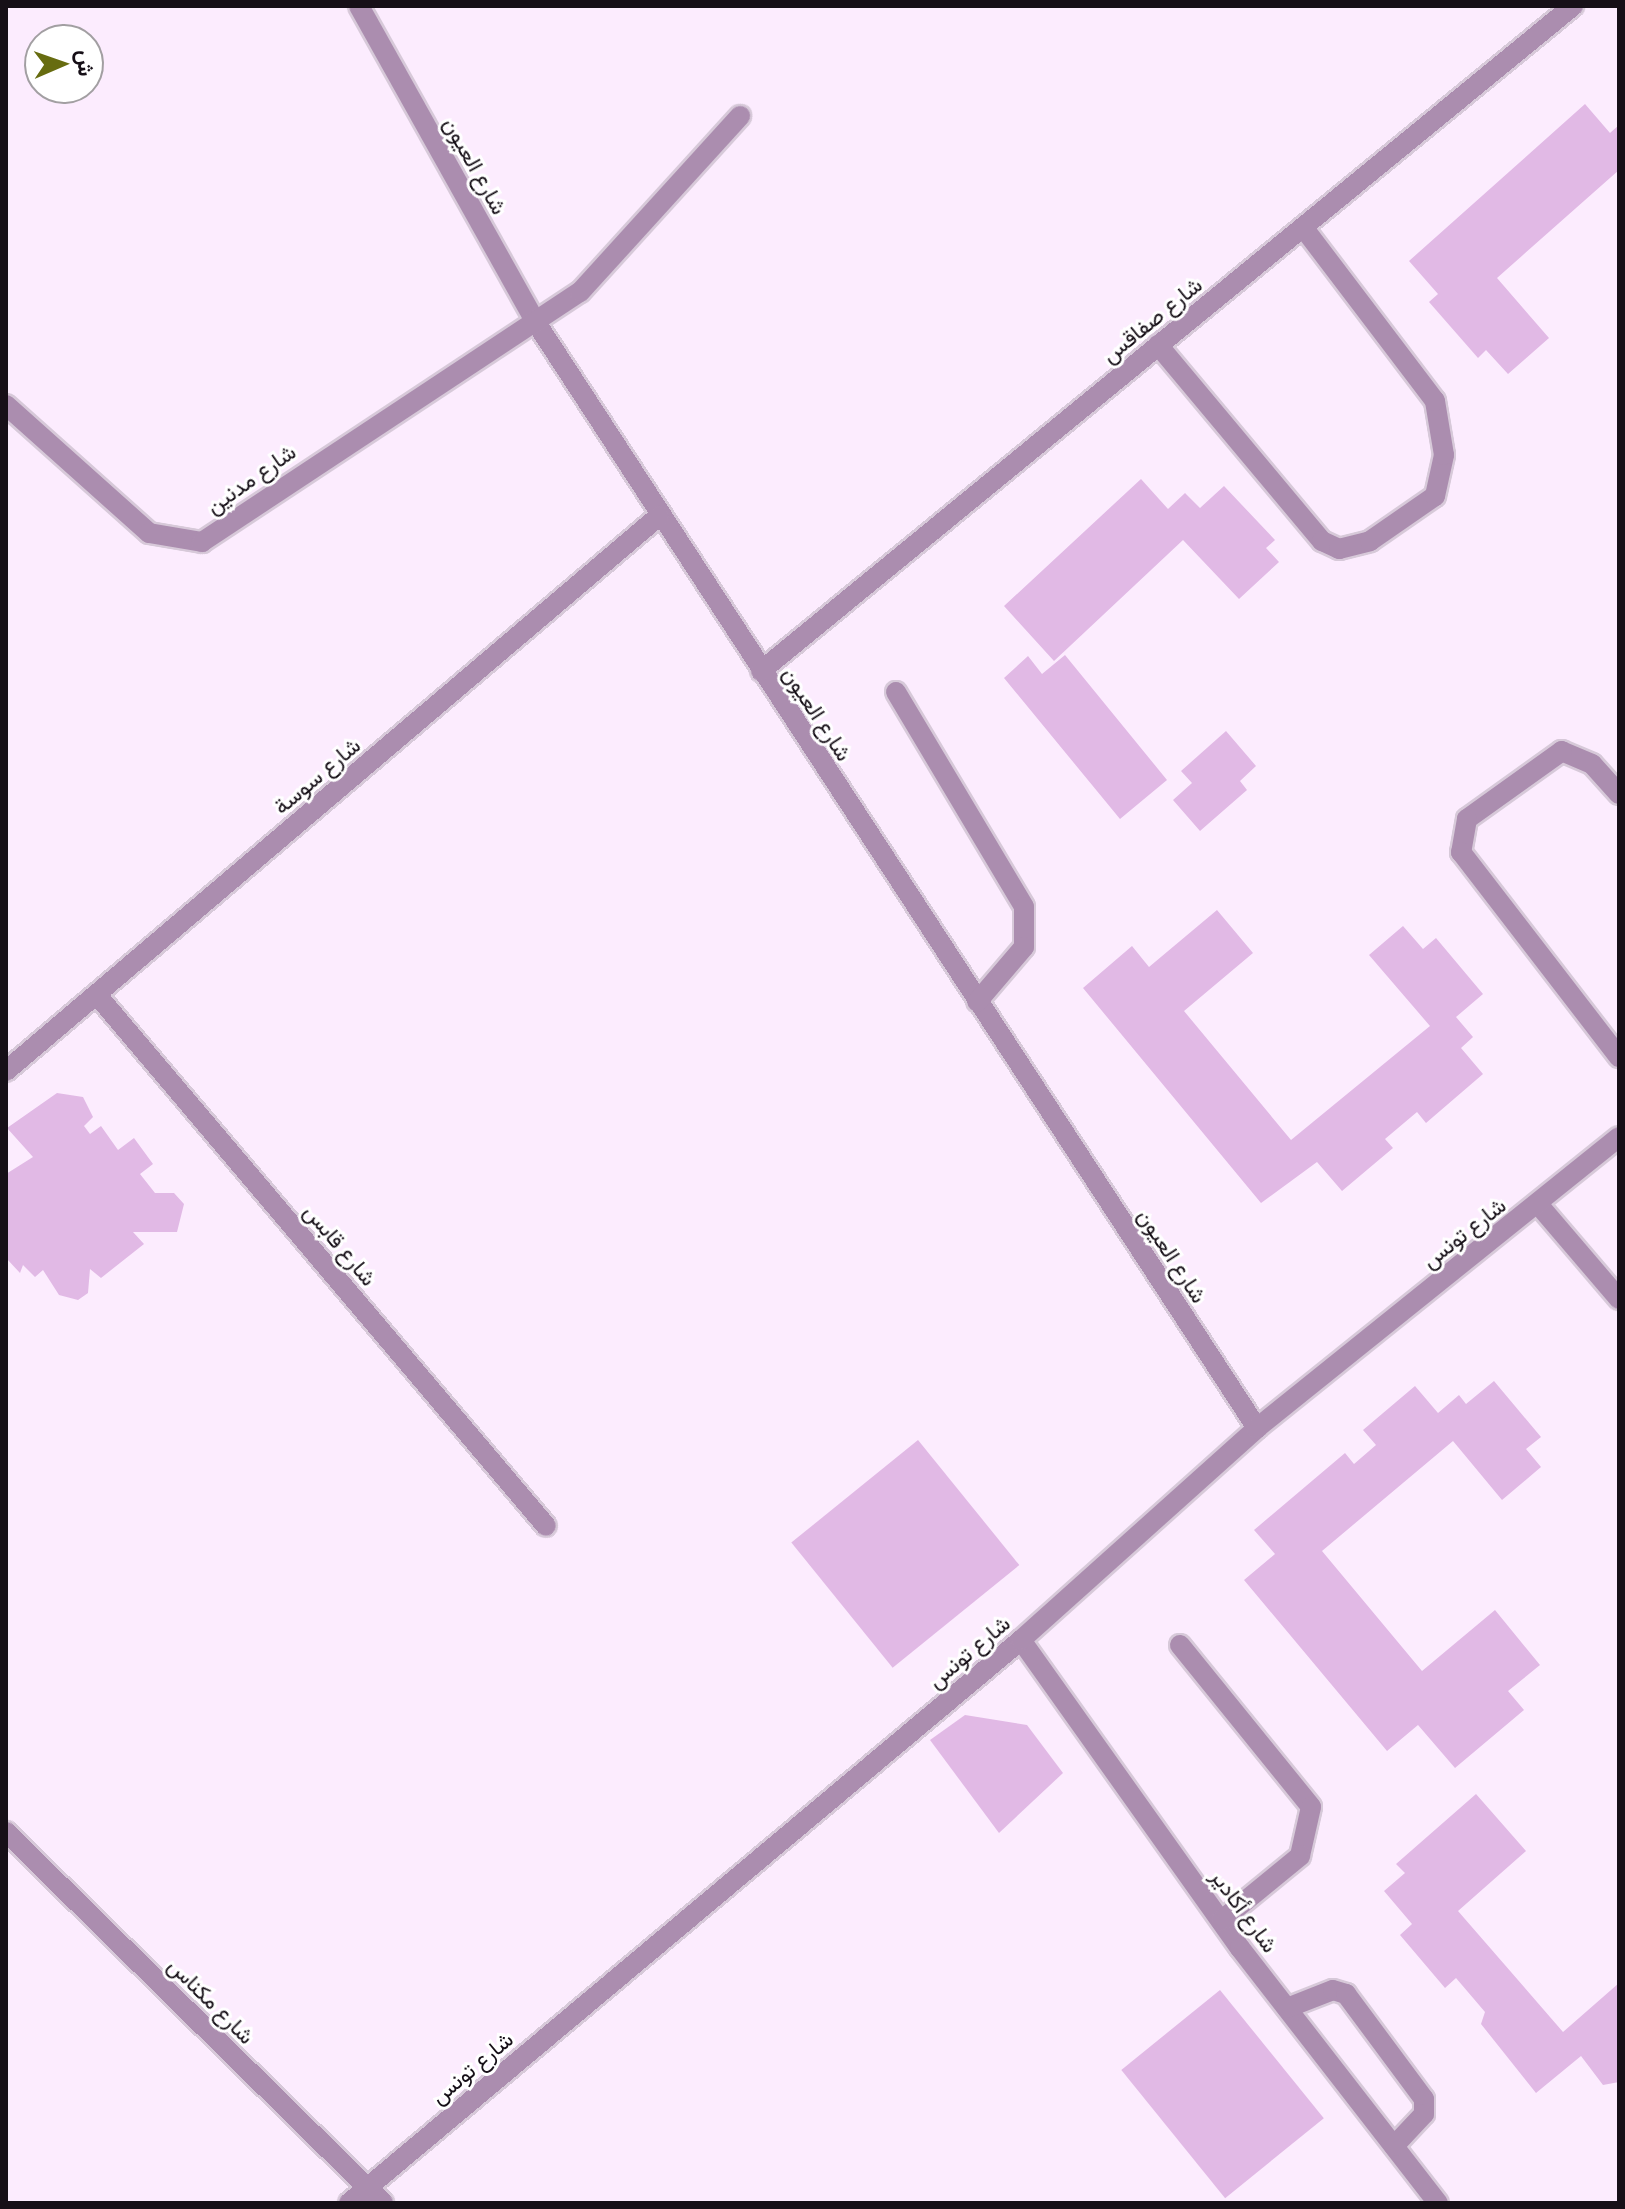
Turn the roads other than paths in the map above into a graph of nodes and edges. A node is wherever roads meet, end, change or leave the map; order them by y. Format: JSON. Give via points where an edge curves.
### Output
{"nodes":[{"id":1,"x":1573,"y":6,"type":"edge"},
{"id":2,"x":359,"y":8,"type":"edge"},
{"id":3,"x":740,"y":116,"type":"dead end"},
{"id":4,"x":1303,"y":227,"type":"junction"},
{"id":5,"x":535,"y":321,"type":"junction"},
{"id":6,"x":1158,"y":345,"type":"junction"},
{"id":7,"x":6,"y":405,"type":"edge"},
{"id":8,"x":659,"y":516,"type":"junction"},
{"id":9,"x":761,"y":671,"type":"junction"},
{"id":10,"x":896,"y":692,"type":"dead end"},
{"id":11,"x":1619,"y":794,"type":"edge"},
{"id":12,"x":97,"y":995,"type":"junction"},
{"id":13,"x":977,"y":1002,"type":"junction"},
{"id":14,"x":1619,"y":1057,"type":"edge"},
{"id":15,"x":6,"y":1071,"type":"edge"},
{"id":16,"x":1619,"y":1137,"type":"edge"},
{"id":17,"x":1538,"y":1204,"type":"junction"},
{"id":18,"x":1619,"y":1299,"type":"edge"},
{"id":19,"x":1257,"y":1428,"type":"junction"},
{"id":20,"x":546,"y":1526,"type":"dead end"},
{"id":21,"x":1021,"y":1640,"type":"junction"},
{"id":22,"x":1180,"y":1645,"type":"dead end"},
{"id":23,"x":6,"y":1832,"type":"edge"},
{"id":24,"x":1221,"y":1921,"type":"junction"},
{"id":25,"x":1287,"y":2008,"type":"junction"},
{"id":26,"x":1394,"y":2146,"type":"junction"},
{"id":27,"x":367,"y":2187,"type":"junction"},
{"id":28,"x":349,"y":2203,"type":"edge"},
{"id":29,"x":383,"y":2203,"type":"edge"},
{"id":30,"x":1438,"y":2203,"type":"edge"}],
"edges":[{"from":1,"to":4,"type":"street","name":"شارع صفاقس"},
{"from":2,"to":5,"type":"street","name":"شارع العيون"},
{"from":3,"to":5,"type":"street","name":"شارع مدنين","via":[[610,262]]},
{"from":4,"to":6,"type":"street","name":"شارع صفاقس"},
{"from":4,"to":6,"type":"street","via":[[1435,401],[1444,455],[1435,496],[1370,541],[1339,549],[1322,541]]},
{"from":5,"to":7,"type":"street","name":"شارع مدنين","via":[[202,542],[149,533]]},
{"from":5,"to":8,"type":"street","name":"شارع العيون"},
{"from":6,"to":9,"type":"street","name":"شارع صفاقس"},
{"from":8,"to":9,"type":"street","name":"شارع العيون"},
{"from":8,"to":12,"type":"street","name":"شارع سوسة"},
{"from":9,"to":13,"type":"street","name":"شارع العيون"},
{"from":10,"to":13,"type":"street","via":[[1024,907],[1024,947]]},
{"from":11,"to":14,"type":"street","via":[[1592,764],[1562,751],[1467,819],[1461,852]]},
{"from":12,"to":15,"type":"street","name":"شارع سوسة"},
{"from":12,"to":20,"type":"street","name":"شارع قابس"},
{"from":13,"to":19,"type":"street","name":"شارع العيون"},
{"from":16,"to":17,"type":"street","name":"شارع تونس"},
{"from":17,"to":18,"type":"street"},
{"from":17,"to":19,"type":"street","name":"شارع تونس"},
{"from":19,"to":21,"type":"street","name":"شارع تونس"},
{"from":21,"to":24,"type":"street","name":"شارع أكادير"},
{"from":21,"to":27,"type":"street","name":"شارع تونس"},
{"from":22,"to":24,"type":"street","via":[[1311,1807],[1300,1856]]},
{"from":23,"to":27,"type":"street","name":"شارع مكناس"},
{"from":24,"to":25,"type":"street","name":"شارع أكادير"},
{"from":25,"to":26,"type":"street","name":"شارع أكادير"},
{"from":25,"to":26,"type":"street","via":[[1333,1990],[1346,1994],[1424,2099],[1424,2114]]},
{"from":26,"to":30,"type":"street","name":"شارع أكادير"},
{"from":27,"to":28,"type":"street","name":"شارع تونس"},
{"from":27,"to":29,"type":"street","name":"شارع مكناس"}]}
